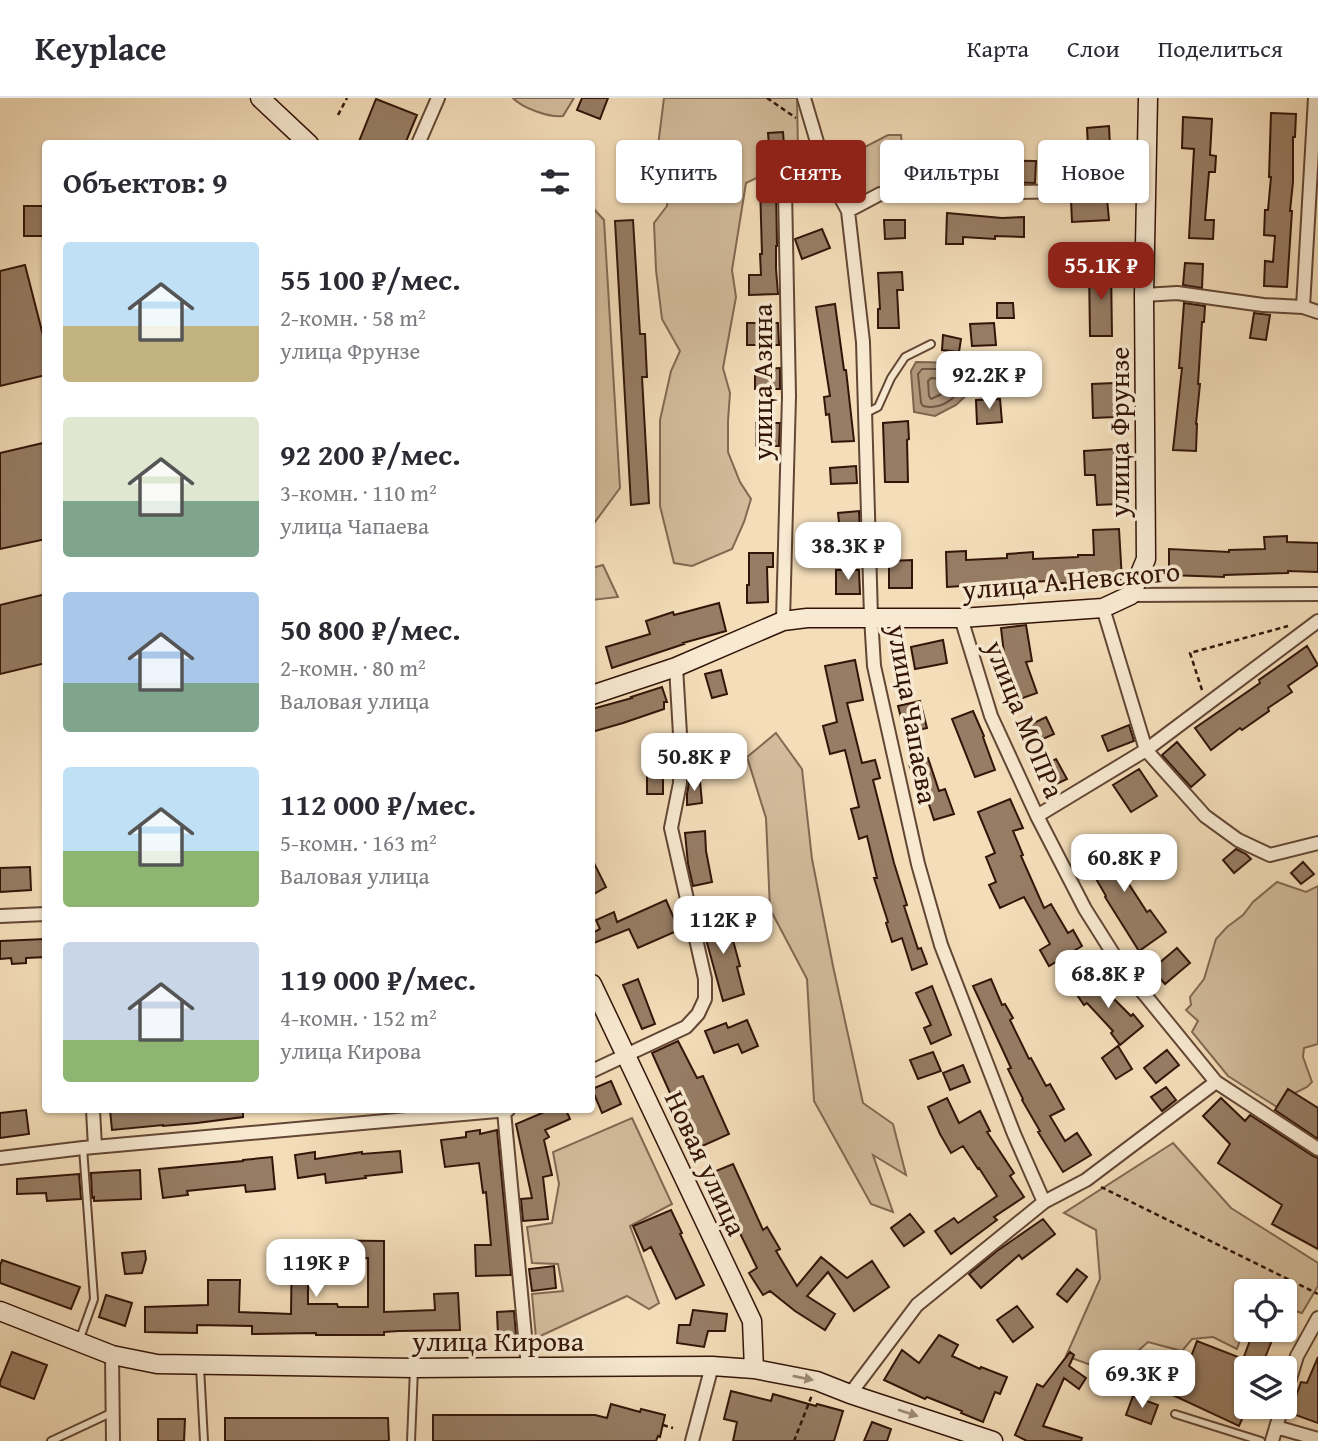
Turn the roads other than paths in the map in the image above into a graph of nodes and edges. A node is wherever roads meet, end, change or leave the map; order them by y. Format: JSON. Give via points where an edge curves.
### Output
{"nodes":[{"id":1,"x":260,"y":98,"type":"edge"},
{"id":2,"x":438,"y":98,"type":"edge"},
{"id":3,"x":804,"y":98,"type":"edge"},
{"id":4,"x":1148,"y":98,"type":"edge"},
{"id":5,"x":1315,"y":98,"type":"edge"},
{"id":6,"x":305,"y":140,"type":"edge"},
{"id":7,"x":420,"y":140,"type":"edge"},
{"id":8,"x":816,"y":140,"type":"edge"},
{"id":9,"x":1147,"y":140,"type":"edge"},
{"id":10,"x":1038,"y":192,"type":"edge"},
{"id":11,"x":785,"y":203,"type":"edge"},
{"id":12,"x":844,"y":203,"type":"edge"},
{"id":13,"x":1146,"y":203,"type":"edge"},
{"id":14,"x":848,"y":211,"type":"junction"},
{"id":15,"x":1144,"y":295,"type":"junction"},
{"id":16,"x":1303,"y":307,"type":"junction"},
{"id":17,"x":1318,"y":312,"type":"edge"},
{"id":18,"x":931,"y":344,"type":"dead end"},
{"id":19,"x":865,"y":413,"type":"junction"},
{"id":20,"x":1318,"y":594,"type":"edge"},
{"id":21,"x":1131,"y":595,"type":"junction"},
{"id":22,"x":1102,"y":608,"type":"junction"},
{"id":23,"x":871,"y":617,"type":"junction"},
{"id":24,"x":961,"y":618,"type":"junction"},
{"id":25,"x":783,"y":621,"type":"junction"},
{"id":26,"x":1314,"y":624,"type":"edge"},
{"id":27,"x":677,"y":667,"type":"junction"},
{"id":28,"x":595,"y":694,"type":"edge"},
{"id":29,"x":1146,"y":750,"type":"junction"},
{"id":30,"x":1037,"y":816,"type":"junction"},
{"id":31,"x":1318,"y":843,"type":"edge"},
{"id":32,"x":42,"y":914,"type":"edge"},
{"id":33,"x":0,"y":916,"type":"edge"},
{"id":34,"x":595,"y":990,"type":"edge"},
{"id":35,"x":626,"y":1055,"type":"junction"},
{"id":36,"x":595,"y":1070,"type":"edge"},
{"id":37,"x":1216,"y":1082,"type":"junction"},
{"id":38,"x":93,"y":1113,"type":"edge"},
{"id":39,"x":472,"y":1113,"type":"edge"},
{"id":40,"x":506,"y":1113,"type":"edge"},
{"id":41,"x":89,"y":1147,"type":"junction"},
{"id":42,"x":1318,"y":1149,"type":"edge"},
{"id":43,"x":0,"y":1158,"type":"edge"},
{"id":44,"x":1044,"y":1202,"type":"junction"},
{"id":45,"x":0,"y":1311,"type":"edge"},
{"id":46,"x":1318,"y":1318,"type":"edge"},
{"id":47,"x":78,"y":1343,"type":"junction"},
{"id":48,"x":112,"y":1356,"type":"junction"},
{"id":49,"x":1297,"y":1356,"type":"edge"},
{"id":50,"x":200,"y":1365,"type":"junction"},
{"id":51,"x":712,"y":1366,"type":"junction"},
{"id":52,"x":414,"y":1368,"type":"junction"},
{"id":53,"x":528,"y":1368,"type":"junction"},
{"id":54,"x":754,"y":1369,"type":"junction"},
{"id":55,"x":850,"y":1394,"type":"junction"},
{"id":56,"x":113,"y":1412,"type":"junction"},
{"id":57,"x":1175,"y":1414,"type":"dead end"},
{"id":58,"x":1278,"y":1419,"type":"edge"},
{"id":59,"x":1276,"y":1427,"type":"junction"},
{"id":60,"x":964,"y":1437,"type":"edge"},
{"id":61,"x":1318,"y":1439,"type":"edge"},
{"id":62,"x":51,"y":1441,"type":"edge"},
{"id":63,"x":113,"y":1441,"type":"edge"},
{"id":64,"x":204,"y":1441,"type":"edge"},
{"id":65,"x":411,"y":1441,"type":"edge"},
{"id":66,"x":692,"y":1441,"type":"edge"},
{"id":67,"x":993,"y":1441,"type":"edge"},
{"id":68,"x":1261,"y":1441,"type":"edge"},
{"id":69,"x":1272,"y":1441,"type":"edge"}],
"edges":[{"from":1,"to":6,"type":"street"},
{"from":2,"to":7,"type":"street"},
{"from":3,"to":8,"type":"street","name":"улица Чапаева"},
{"from":4,"to":9,"type":"street","name":"улица Фрунзе"},
{"from":5,"to":16,"type":"street"},
{"from":10,"to":14,"type":"street","via":[[880,194]]},
{"from":11,"to":25,"type":"street","name":"улица Азина","via":[[789,396]]},
{"from":12,"to":14,"type":"street","name":"улица Чапаева"},
{"from":13,"to":15,"type":"street","name":"улица Фрунзе"},
{"from":14,"to":19,"type":"street","name":"улица Чапаева","via":[[863,342]]},
{"from":15,"to":16,"type":"street","via":[[1177,292]]},
{"from":15,"to":21,"type":"street","name":"улица Фрунзе","via":[[1146,559]]},
{"from":16,"to":17,"type":"street"},
{"from":18,"to":19,"type":"lane","via":[[905,357],[878,407]]},
{"from":19,"to":23,"type":"street","name":"улица Чапаева"},
{"from":20,"to":21,"type":"street","name":"улица А.Невского"},
{"from":21,"to":22,"type":"street","name":"улица А.Невского"},
{"from":22,"to":24,"type":"street","name":"улица А.Невского"},
{"from":22,"to":29,"type":"street"},
{"from":23,"to":24,"type":"street","name":"улица А.Невского"},
{"from":23,"to":25,"type":"street","name":"улица А.Невского"},
{"from":23,"to":44,"type":"street","name":"улица Чапаева","via":[[874,666],[941,945]]},
{"from":24,"to":30,"type":"street","name":"улица МОПРа","via":[[991,716]]},
{"from":25,"to":27,"type":"street","name":"улица А.Невского"},
{"from":26,"to":29,"type":"street"},
{"from":27,"to":28,"type":"street","name":"улица А.Невского"},
{"from":27,"to":35,"type":"street","via":[[680,783],[671,828],[705,979],[705,999],[686,1027]]},
{"from":29,"to":30,"type":"street"},
{"from":29,"to":31,"type":"street","via":[[1205,816],[1238,840],[1270,855]]},
{"from":30,"to":37,"type":"street","name":"улица МОПРа","via":[[1118,963]]},
{"from":32,"to":33,"type":"street"},
{"from":34,"to":35,"type":"street","name":"Новая улица"},
{"from":35,"to":36,"type":"street"},
{"from":35,"to":54,"type":"street","name":"Новая улица","via":[[752,1321]]},
{"from":37,"to":42,"type":"street","name":"улица МОПРа"},
{"from":37,"to":44,"type":"street","via":[[1086,1180]]},
{"from":38,"to":41,"type":"street"},
{"from":39,"to":41,"type":"street"},
{"from":40,"to":53,"type":"street"},
{"from":41,"to":43,"type":"street"},
{"from":41,"to":47,"type":"lane","via":[[94,1299]]},
{"from":44,"to":55,"type":"street","via":[[917,1305]]},
{"from":45,"to":47,"type":"street","name":"улица Кирова"},
{"from":46,"to":49,"type":"street"},
{"from":47,"to":48,"type":"street","name":"улица Кирова"},
{"from":48,"to":50,"type":"street","name":"улица Кирова"},
{"from":48,"to":56,"type":"street"},
{"from":50,"to":52,"type":"street","name":"улица Кирова"},
{"from":50,"to":64,"type":"lane"},
{"from":51,"to":53,"type":"street","name":"улица Кирова"},
{"from":51,"to":54,"type":"street","name":"улица Кирова"},
{"from":51,"to":66,"type":"street"},
{"from":52,"to":53,"type":"street","name":"улица Кирова"},
{"from":52,"to":65,"type":"lane"},
{"from":54,"to":55,"type":"street","name":"улица Кирова","one_way":true,"via":[[817,1381]]},
{"from":55,"to":60,"type":"street","name":"улица Кирова","one_way":true},
{"from":56,"to":62,"type":"lane"},
{"from":56,"to":63,"type":"street"},
{"from":57,"to":68,"type":"lane"},
{"from":58,"to":59,"type":"street"},
{"from":59,"to":61,"type":"street"},
{"from":59,"to":69,"type":"street"},
{"from":60,"to":67,"type":"street","name":"улица Кирова"}]}
